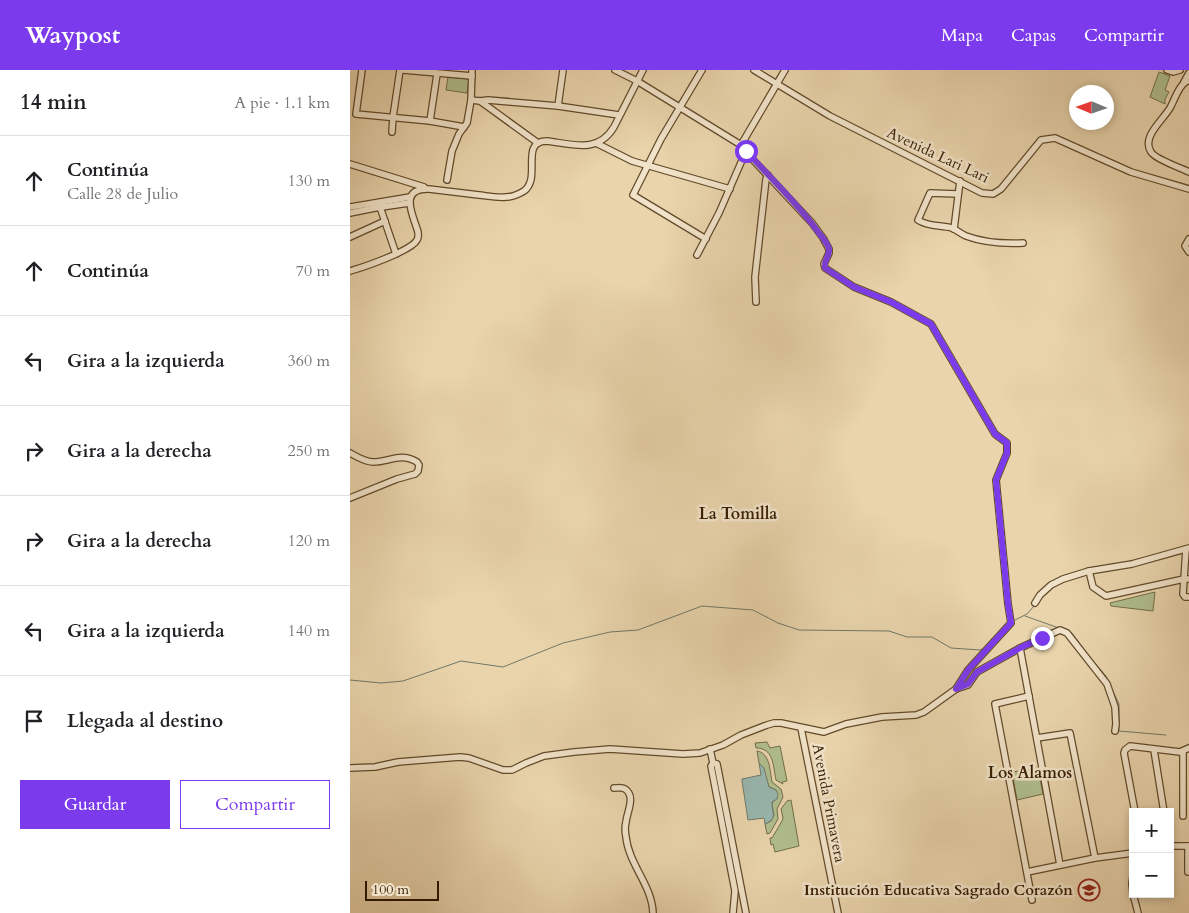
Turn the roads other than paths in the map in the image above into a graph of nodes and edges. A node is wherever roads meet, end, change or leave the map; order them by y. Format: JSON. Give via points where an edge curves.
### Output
{"nodes":[{"id":1,"x":362,"y":70,"type":"edge"},
{"id":2,"x":402,"y":70,"type":"edge"},
{"id":3,"x":563,"y":70,"type":"edge"},
{"id":4,"x":615,"y":70,"type":"edge"},
{"id":5,"x":643,"y":70,"type":"edge"},
{"id":6,"x":702,"y":70,"type":"edge"},
{"id":7,"x":754,"y":70,"type":"edge"},
{"id":8,"x":785,"y":70,"type":"edge"},
{"id":9,"x":1167,"y":70,"type":"edge"},
{"id":10,"x":1180,"y":70,"type":"edge"},
{"id":11,"x":472,"y":73,"type":"edge"},
{"id":12,"x":1189,"y":73,"type":"edge"},
{"id":13,"x":437,"y":74,"type":"junction"},
{"id":14,"x":637,"y":81,"type":"junction"},
{"id":15,"x":1186,"y":81,"type":"edge"},
{"id":16,"x":777,"y":84,"type":"junction"},
{"id":17,"x":471,"y":100,"type":"junction"},
{"id":18,"x":480,"y":101,"type":"junction"},
{"id":19,"x":558,"y":106,"type":"junction"},
{"id":20,"x":680,"y":108,"type":"junction"},
{"id":21,"x":619,"y":115,"type":"junction"},
{"id":22,"x":393,"y":117,"type":"junction"},
{"id":23,"x":430,"y":121,"type":"junction"},
{"id":24,"x":464,"y":127,"type":"junction"},
{"id":25,"x":392,"y":132,"type":"dead end"},
{"id":26,"x":538,"y":143,"type":"junction"},
{"id":27,"x":596,"y":143,"type":"junction"},
{"id":28,"x":741,"y":145,"type":"junction"},
{"id":29,"x":746,"y":151,"type":"junction"},
{"id":30,"x":350,"y":164,"type":"edge"},
{"id":31,"x":648,"y":166,"type":"junction"},
{"id":32,"x":1189,"y":172,"type":"edge"},
{"id":33,"x":768,"y":175,"type":"junction"},
{"id":34,"x":447,"y":180,"type":"dead end"},
{"id":35,"x":960,"y":181,"type":"junction"},
{"id":36,"x":730,"y":188,"type":"junction"},
{"id":37,"x":429,"y":189,"type":"junction"},
{"id":38,"x":1189,"y":189,"type":"edge"},
{"id":39,"x":958,"y":194,"type":"junction"},
{"id":40,"x":410,"y":200,"type":"junction"},
{"id":41,"x":379,"y":205,"type":"junction"},
{"id":42,"x":350,"y":207,"type":"edge"},
{"id":43,"x":350,"y":213,"type":"edge"},
{"id":44,"x":385,"y":220,"type":"junction"},
{"id":45,"x":954,"y":229,"type":"junction"},
{"id":46,"x":350,"y":238,"type":"edge"},
{"id":47,"x":706,"y":239,"type":"junction"},
{"id":48,"x":1189,"y":239,"type":"edge"},
{"id":49,"x":1024,"y":243,"type":"dead end"},
{"id":50,"x":1189,"y":252,"type":"edge"},
{"id":51,"x":396,"y":254,"type":"junction"},
{"id":52,"x":697,"y":255,"type":"dead end"},
{"id":53,"x":350,"y":271,"type":"edge"},
{"id":54,"x":756,"y":302,"type":"dead end"},
{"id":55,"x":350,"y":453,"type":"edge"},
{"id":56,"x":350,"y":498,"type":"edge"},
{"id":57,"x":1187,"y":548,"type":"edge"},
{"id":58,"x":1089,"y":571,"type":"junction"},
{"id":59,"x":1186,"y":579,"type":"edge"},
{"id":60,"x":1189,"y":597,"type":"edge"},
{"id":61,"x":1034,"y":603,"type":"dead end"},
{"id":62,"x":1020,"y":648,"type":"junction"},
{"id":63,"x":956,"y":689,"type":"junction"},
{"id":64,"x":1029,"y":696,"type":"junction"},
{"id":65,"x":801,"y":728,"type":"junction"},
{"id":66,"x":1115,"y":731,"type":"dead end"},
{"id":67,"x":1037,"y":738,"type":"junction"},
{"id":68,"x":710,"y":749,"type":"junction"},
{"id":69,"x":1154,"y":750,"type":"junction"},
{"id":70,"x":1186,"y":750,"type":"edge"},
{"id":71,"x":713,"y":763,"type":"junction"},
{"id":72,"x":350,"y":768,"type":"edge"},
{"id":73,"x":614,"y":788,"type":"dead end"},
{"id":74,"x":1134,"y":808,"type":"edge"},
{"id":75,"x":1163,"y":808,"type":"edge"},
{"id":76,"x":1183,"y":816,"type":"dead end"},
{"id":77,"x":1174,"y":846,"type":"edge"},
{"id":78,"x":1188,"y":846,"type":"edge"},
{"id":79,"x":1129,"y":854,"type":"edge"},
{"id":80,"x":1095,"y":858,"type":"junction"},
{"id":81,"x":1060,"y":865,"type":"junction"},
{"id":82,"x":1027,"y":872,"type":"junction"},
{"id":83,"x":1188,"y":872,"type":"edge"},
{"id":84,"x":1134,"y":898,"type":"edge"},
{"id":85,"x":1032,"y":900,"type":"dead end"},
{"id":86,"x":652,"y":913,"type":"edge"},
{"id":87,"x":733,"y":913,"type":"edge"},
{"id":88,"x":746,"y":913,"type":"edge"},
{"id":89,"x":838,"y":913,"type":"edge"},
{"id":90,"x":1138,"y":913,"type":"edge"}],
"edges":[{"from":1,"to":22,"type":"street","via":[[356,114]]},
{"from":2,"to":13,"type":"street"},
{"from":2,"to":22,"type":"street"},
{"from":3,"to":19,"type":"street"},
{"from":4,"to":14,"type":"street"},
{"from":5,"to":14,"type":"street"},
{"from":6,"to":20,"type":"street"},
{"from":7,"to":16,"type":"street","name":"Avenida Lari Lari"},
{"from":8,"to":16,"type":"street"},
{"from":9,"to":10,"type":"street"},
{"from":11,"to":13,"type":"street"},
{"from":11,"to":17,"type":"street"},
{"from":12,"to":15,"type":"street"},
{"from":13,"to":23,"type":"street"},
{"from":14,"to":20,"type":"street"},
{"from":14,"to":21,"type":"street"},
{"from":15,"to":32,"type":"street","via":[[1156,126],[1149,146],[1156,157]]},
{"from":16,"to":28,"type":"street"},
{"from":16,"to":35,"type":"street","name":"Avenida Lari Lari","via":[[830,116]]},
{"from":17,"to":18,"type":"street"},
{"from":17,"to":24,"type":"street"},
{"from":18,"to":19,"type":"street"},
{"from":18,"to":26,"type":"street"},
{"from":19,"to":21,"type":"street"},
{"from":20,"to":28,"type":"street"},
{"from":20,"to":31,"type":"street"},
{"from":21,"to":27,"type":"street","via":[[608,136]]},
{"from":22,"to":23,"type":"street"},
{"from":22,"to":25,"type":"street"},
{"from":23,"to":24,"type":"street"},
{"from":24,"to":34,"type":"street","via":[[452,151]]},
{"from":26,"to":27,"type":"street"},
{"from":26,"to":37,"type":"street","via":[[532,154],[531,182],[515,195],[498,198]]},
{"from":27,"to":31,"type":"street"},
{"from":28,"to":29,"type":"street"},
{"from":29,"to":33,"type":"street"},
{"from":29,"to":36,"type":"street"},
{"from":30,"to":37,"type":"street"},
{"from":31,"to":36,"type":"street"},
{"from":31,"to":47,"type":"street","via":[[633,195]]},
{"from":33,"to":54,"type":"street","via":[[755,277]]},
{"from":33,"to":63,"type":"street","via":[[812,223],[829,249],[825,268],[854,287],[891,302],[931,324],[995,434],[1007,443],[1007,453],[996,480],[1011,623],[968,670]]},
{"from":35,"to":38,"type":"street","name":"Avenida Lari Lari","via":[[982,193],[993,194],[1001,189],[1041,140],[1055,138],[1131,172]]},
{"from":35,"to":39,"type":"street"},
{"from":36,"to":47,"type":"street"},
{"from":37,"to":40,"type":"street","via":[[418,189]]},
{"from":39,"to":45,"type":"street"},
{"from":39,"to":45,"type":"street","via":[[930,193],[918,220]]},
{"from":40,"to":41,"type":"street"},
{"from":40,"to":51,"type":"street","via":[[418,237]]},
{"from":41,"to":42,"type":"street"},
{"from":41,"to":43,"type":"street"},
{"from":41,"to":44,"type":"street"},
{"from":44,"to":46,"type":"street"},
{"from":44,"to":51,"type":"street"},
{"from":45,"to":49,"type":"street","via":[[989,243]]},
{"from":47,"to":52,"type":"street"},
{"from":48,"to":50,"type":"street","via":[[1185,246]]},
{"from":51,"to":53,"type":"street"},
{"from":55,"to":56,"type":"street","via":[[370,462],[406,458],[417,462],[419,468],[415,474]]},
{"from":57,"to":58,"type":"street","via":[[1132,564]]},
{"from":57,"to":59,"type":"street"},
{"from":58,"to":59,"type":"street","via":[[1093,587],[1108,596]]},
{"from":58,"to":61,"type":"street","via":[[1051,585]]},
{"from":59,"to":60,"type":"street","via":[[1183,594]]},
{"from":62,"to":63,"type":"street","via":[[977,672],[968,684]]},
{"from":62,"to":64,"type":"street"},
{"from":62,"to":66,"type":"street","via":[[1060,630],[1067,633],[1107,684],[1114,707]]},
{"from":63,"to":65,"type":"street","via":[[916,715],[882,717],[824,732]]},
{"from":64,"to":67,"type":"street"},
{"from":64,"to":82,"type":"street","via":[[995,704]]},
{"from":65,"to":68,"type":"street","via":[[774,723]]},
{"from":65,"to":89,"type":"street","name":"Avenida Primavera"},
{"from":67,"to":80,"type":"street","via":[[1070,733]]},
{"from":67,"to":81,"type":"street"},
{"from":68,"to":71,"type":"street"},
{"from":68,"to":72,"type":"street","via":[[683,754],[610,749],[574,752],[544,756],[512,770],[454,757]]},
{"from":69,"to":70,"type":"street"},
{"from":69,"to":74,"type":"street","via":[[1130,746],[1125,750]]},
{"from":69,"to":75,"type":"street"},
{"from":70,"to":76,"type":"street"},
{"from":71,"to":87,"type":"street","via":[[734,891]]},
{"from":71,"to":88,"type":"street","via":[[717,764]]},
{"from":73,"to":86,"type":"street","via":[[622,788],[629,793],[626,838],[647,887]]},
{"from":77,"to":78,"type":"street"},
{"from":78,"to":83,"type":"street"},
{"from":79,"to":80,"type":"street"},
{"from":80,"to":81,"type":"street"},
{"from":81,"to":82,"type":"street"},
{"from":82,"to":85,"type":"street"},
{"from":84,"to":90,"type":"street"}]}
